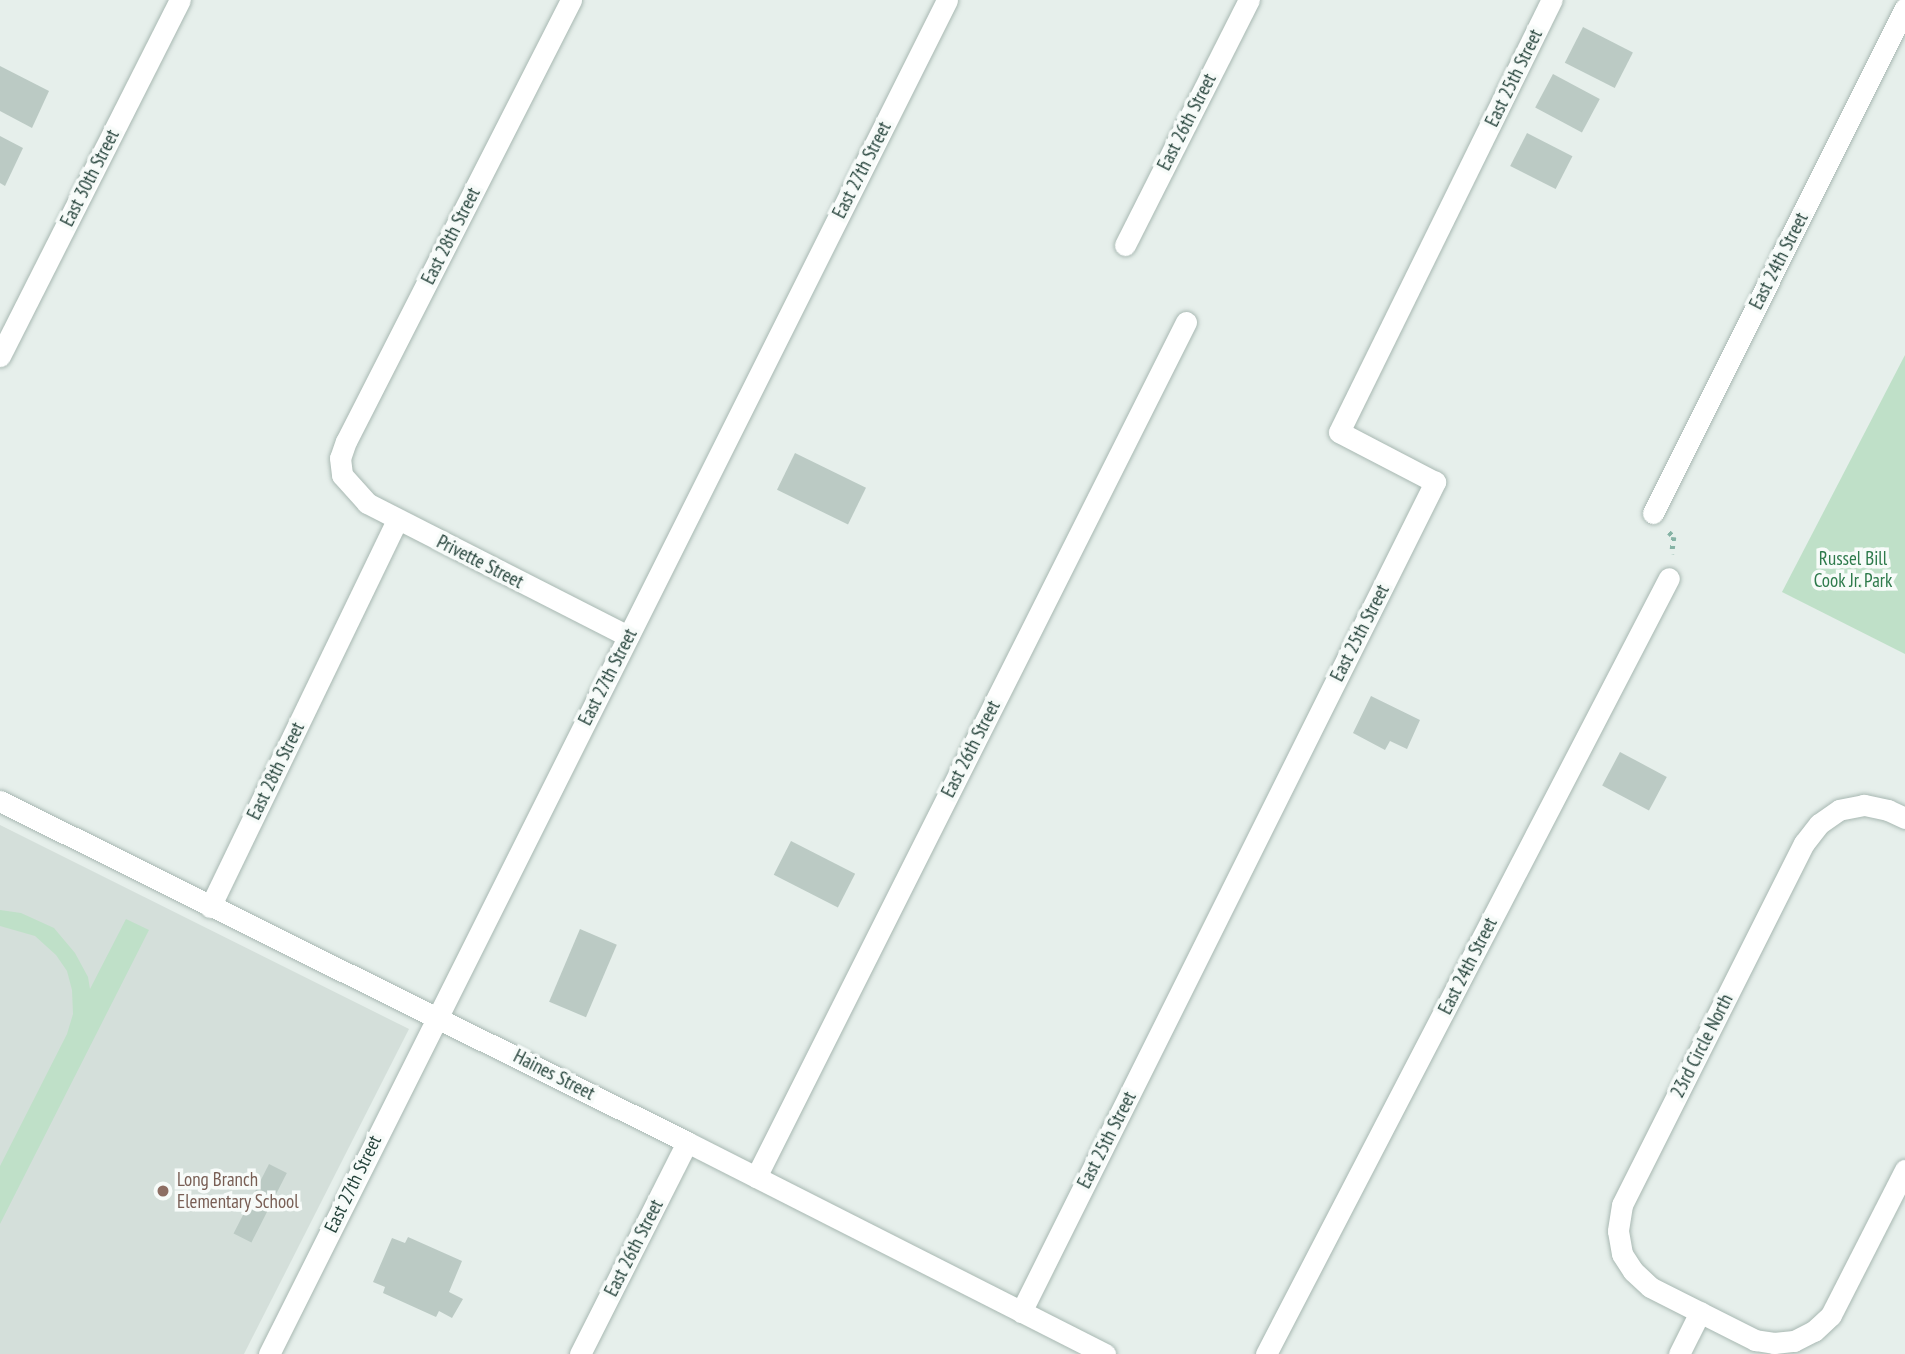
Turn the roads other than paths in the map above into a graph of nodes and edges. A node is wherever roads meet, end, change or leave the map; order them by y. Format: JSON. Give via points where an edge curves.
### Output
{"nodes":[{"id":1,"x":180,"y":0,"type":"edge"},
{"id":2,"x":571,"y":0,"type":"edge"},
{"id":3,"x":947,"y":0,"type":"edge"},
{"id":4,"x":1249,"y":0,"type":"edge"},
{"id":5,"x":1552,"y":0,"type":"edge"},
{"id":6,"x":1905,"y":8,"type":"edge"},
{"id":7,"x":1125,"y":245,"type":"dead end"},
{"id":8,"x":1186,"y":322,"type":"dead end"},
{"id":9,"x":0,"y":356,"type":"edge"},
{"id":10,"x":342,"y":475,"type":"joint"},
{"id":11,"x":1653,"y":513,"type":"road end"},
{"id":12,"x":397,"y":520,"type":"junction"},
{"id":13,"x":1669,"y":578,"type":"road end"},
{"id":14,"x":628,"y":636,"type":"junction"},
{"id":15,"x":0,"y":801,"type":"edge"},
{"id":16,"x":1897,"y":814,"type":"edge"},
{"id":17,"x":210,"y":907,"type":"junction"},
{"id":18,"x":436,"y":1017,"type":"junction"},
{"id":19,"x":687,"y":1142,"type":"junction"},
{"id":20,"x":1905,"y":1170,"type":"edge"},
{"id":21,"x":756,"y":1177,"type":"junction"},
{"id":22,"x":1021,"y":1312,"type":"junction"},
{"id":23,"x":1700,"y":1312,"type":"junction"},
{"id":24,"x":269,"y":1354,"type":"edge"},
{"id":25,"x":580,"y":1354,"type":"edge"},
{"id":26,"x":1105,"y":1354,"type":"edge"},
{"id":27,"x":1266,"y":1354,"type":"edge"},
{"id":28,"x":1679,"y":1354,"type":"edge"}],
"edges":[{"from":1,"to":9,"type":"street","name":"East 30th Street"},
{"from":2,"to":10,"type":"street","name":"East 28th Street","via":[[346,441]]},
{"from":3,"to":14,"type":"street","name":"East 27th Street"},
{"from":4,"to":7,"type":"street","name":"East 26th Street"},
{"from":5,"to":22,"type":"street","name":"East 25th Street","via":[[1339,432],[1435,482]]},
{"from":6,"to":11,"type":"street","name":"East 24th Street"},
{"from":8,"to":21,"type":"street","name":"East 26th Street"},
{"from":10,"to":12,"type":"street","name":"Privette Street","via":[[366,503]]},
{"from":12,"to":14,"type":"street","name":"Privette Street"},
{"from":12,"to":17,"type":"street","name":"East 28th Street"},
{"from":13,"to":27,"type":"street","name":"East 24th Street"},
{"from":14,"to":18,"type":"street","name":"East 27th Street"},
{"from":15,"to":17,"type":"street","name":"Haines Street"},
{"from":16,"to":23,"type":"street","name":"23rd Circle North","via":[[1864,805],[1839,810],[1819,824],[1804,843],[1622,1205],[1622,1254],[1633,1271],[1650,1287]]},
{"from":17,"to":18,"type":"street","name":"Haines Street"},
{"from":18,"to":19,"type":"street","name":"Haines Street"},
{"from":18,"to":24,"type":"street","name":"East 27th Street"},
{"from":19,"to":21,"type":"street","name":"Haines Street"},
{"from":19,"to":25,"type":"street","name":"East 26th Street"},
{"from":20,"to":23,"type":"street","name":"23rd Circle North","via":[[1831,1315],[1814,1331],[1794,1341],[1774,1343],[1755,1339]]},
{"from":21,"to":22,"type":"street","name":"Haines Street"},
{"from":22,"to":26,"type":"street","name":"Haines Street"},
{"from":23,"to":28,"type":"street"}]}
